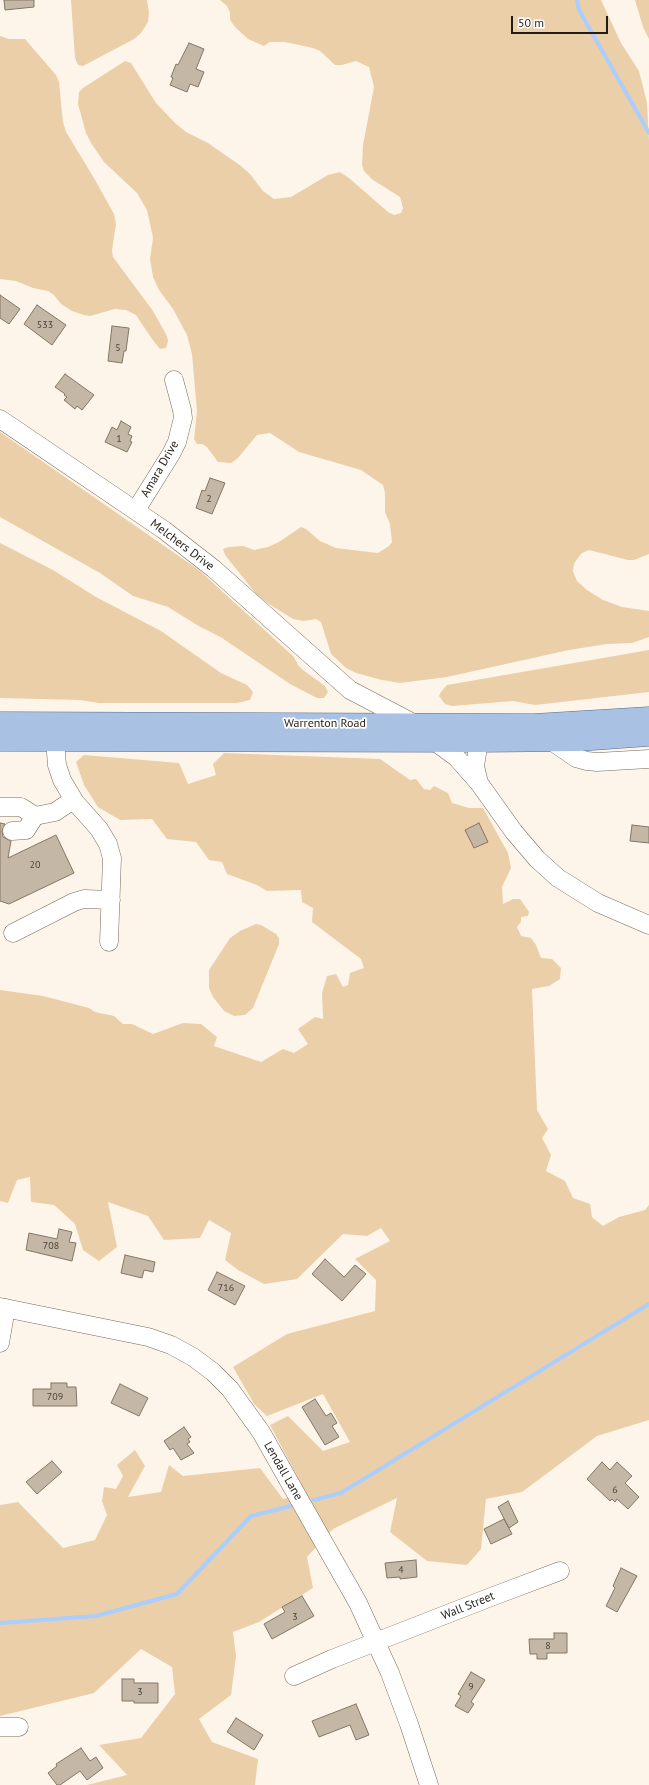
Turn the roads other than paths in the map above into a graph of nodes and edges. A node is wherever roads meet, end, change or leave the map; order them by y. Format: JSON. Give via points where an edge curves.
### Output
{"nodes":[{"id":1,"x":174,"y":380,"type":"dead end"},
{"id":2,"x":0,"y":419,"type":"edge"},
{"id":3,"x":136,"y":510,"type":"junction"},
{"id":4,"x":350,"y":690,"type":"junction"},
{"id":5,"x":649,"y":718,"type":"edge"},
{"id":6,"x":0,"y":723,"type":"edge"},
{"id":7,"x":359,"y":724,"type":"junction"},
{"id":8,"x":416,"y":725,"type":"junction"},
{"id":9,"x":649,"y":735,"type":"edge"},
{"id":10,"x":0,"y":740,"type":"edge"},
{"id":11,"x":55,"y":740,"type":"junction"},
{"id":12,"x":550,"y":740,"type":"junction"},
{"id":13,"x":434,"y":741,"type":"junction"},
{"id":14,"x":479,"y":741,"type":"junction"},
{"id":15,"x":649,"y":759,"type":"edge"},
{"id":16,"x":479,"y":783,"type":"junction"},
{"id":17,"x":73,"y":800,"type":"junction"},
{"id":18,"x":0,"y":807,"type":"edge"},
{"id":19,"x":36,"y":816,"type":"junction"},
{"id":20,"x":12,"y":832,"type":"dead end"},
{"id":21,"x":111,"y":900,"type":"junction"},
{"id":22,"x":649,"y":925,"type":"edge"},
{"id":23,"x":13,"y":934,"type":"dead end"},
{"id":24,"x":109,"y":942,"type":"dead end"},
{"id":25,"x":3,"y":1308,"type":"edge"},
{"id":26,"x":0,"y":1343,"type":"edge"},
{"id":27,"x":560,"y":1571,"type":"dead end"},
{"id":28,"x":376,"y":1642,"type":"junction"},
{"id":29,"x":294,"y":1676,"type":"dead end"},
{"id":30,"x":0,"y":1727,"type":"edge"},
{"id":31,"x":19,"y":1727,"type":"dead end"},
{"id":32,"x":429,"y":1785,"type":"edge"}],
"edges":[{"from":1,"to":3,"type":"street","name":"Amara Drive","via":[[183,418],[177,442]]},
{"from":2,"to":3,"type":"street","name":"Melchers Drive"},
{"from":3,"to":4,"type":"street","name":"Melchers Drive","via":[[214,569]]},
{"from":4,"to":7,"type":"street","name":"Melchers Drive","via":[[358,707]]},
{"from":4,"to":8,"type":"street","name":"Melchers Drive"},
{"from":5,"to":8,"type":"main road","name":"Warrenton Road","via":[[534,724]]},
{"from":6,"to":7,"type":"main road","name":"Warrenton Road"},
{"from":7,"to":8,"type":"main road","name":"Warrenton Road"},
{"from":9,"to":12,"type":"main road","name":"Warrenton Road"},
{"from":10,"to":11,"type":"main road","name":"Warrenton Road"},
{"from":11,"to":13,"type":"main road","name":"Warrenton Road"},
{"from":11,"to":17,"type":"street","via":[[57,765]]},
{"from":12,"to":14,"type":"main road","name":"Warrenton Road"},
{"from":12,"to":15,"type":"street","via":[[576,758],[587,761]]},
{"from":13,"to":14,"type":"main road","name":"Warrenton Road"},
{"from":13,"to":16,"type":"street","via":[[453,753]]},
{"from":14,"to":16,"type":"street","via":[[475,766]]},
{"from":16,"to":22,"type":"street","via":[[514,832],[537,859],[558,878],[598,903]]},
{"from":17,"to":19,"type":"street","via":[[55,812]]},
{"from":17,"to":21,"type":"street","via":[[100,829],[108,844],[112,864]]},
{"from":18,"to":19,"type":"street","via":[[21,807]]},
{"from":19,"to":20,"type":"street","via":[[26,830]]},
{"from":21,"to":23,"type":"street","via":[[84,899],[74,902]]},
{"from":21,"to":24,"type":"street"},
{"from":25,"to":26,"type":"street"},
{"from":25,"to":28,"type":"street","name":"Lendall Lane","via":[[148,1337],[188,1354],[213,1372],[239,1400],[261,1432],[358,1603]]},
{"from":27,"to":28,"type":"street","name":"Wall Street"},
{"from":28,"to":29,"type":"street","name":"Wall Street"},
{"from":28,"to":32,"type":"street","name":"Lendall Lane","via":[[409,1724]]},
{"from":30,"to":31,"type":"street"}]}
